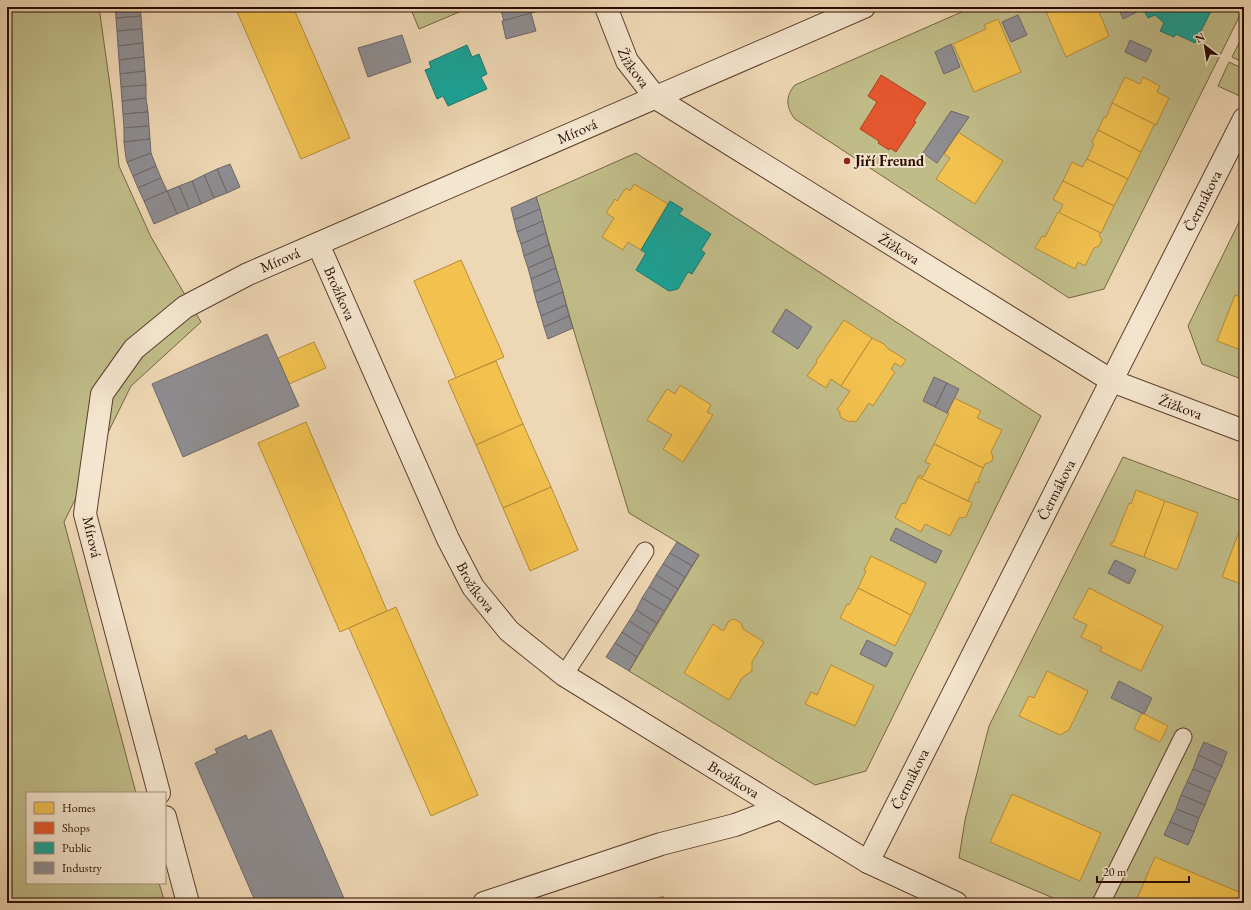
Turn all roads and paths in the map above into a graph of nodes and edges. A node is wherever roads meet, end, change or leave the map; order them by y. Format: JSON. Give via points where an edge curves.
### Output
{"nodes":[{"id":1,"x":606,"y":7,"type":"edge"},
{"id":2,"x":864,"y":7,"type":"edge"},
{"id":3,"x":656,"y":98,"type":"junction"},
{"id":4,"x":1244,"y":119,"type":"edge"},
{"id":5,"x":318,"y":244,"type":"junction"},
{"id":6,"x":1112,"y":381,"type":"junction"},
{"id":7,"x":1244,"y":431,"type":"edge"},
{"id":8,"x":645,"y":551,"type":"dead end"},
{"id":9,"x":564,"y":676,"type":"junction"},
{"id":10,"x":1184,"y":738,"type":"dead end"},
{"id":11,"x":159,"y":792,"type":"edge"},
{"id":12,"x":780,"y":808,"type":"junction"},
{"id":13,"x":166,"y":821,"type":"edge"},
{"id":14,"x":868,"y":862,"type":"junction"},
{"id":15,"x":188,"y":903,"type":"edge"},
{"id":16,"x":484,"y":903,"type":"edge"},
{"id":17,"x":956,"y":903,"type":"edge"},
{"id":18,"x":1101,"y":903,"type":"edge"}],
"edges":[{"from":1,"to":3,"type":"street","name":"Žižkova","via":[[627,60]]},
{"from":2,"to":3,"type":"street","name":"Mírová"},
{"from":3,"to":5,"type":"street","name":"Mírová"},
{"from":3,"to":6,"type":"street","name":"Žižkova"},
{"from":4,"to":6,"type":"street","name":"Čermákova"},
{"from":5,"to":9,"type":"street","name":"Brožíkova","via":[[448,539],[473,587],[509,631]]},
{"from":5,"to":11,"type":"street","name":"Mírová","via":[[248,274],[185,307],[134,348],[102,394],[85,514]]},
{"from":6,"to":7,"type":"street","name":"Žižkova"},
{"from":6,"to":14,"type":"street","name":"Čermákova"},
{"from":8,"to":9,"type":"lane"},
{"from":9,"to":12,"type":"street","name":"Brožíkova"},
{"from":10,"to":18,"type":"lane"},
{"from":12,"to":14,"type":"street","name":"Brožíkova"},
{"from":12,"to":16,"type":"street","name":"Brožíkova","via":[[735,825],[661,844]]},
{"from":13,"to":15,"type":"street"},
{"from":14,"to":17,"type":"street","name":"Brožíkova"}]}
